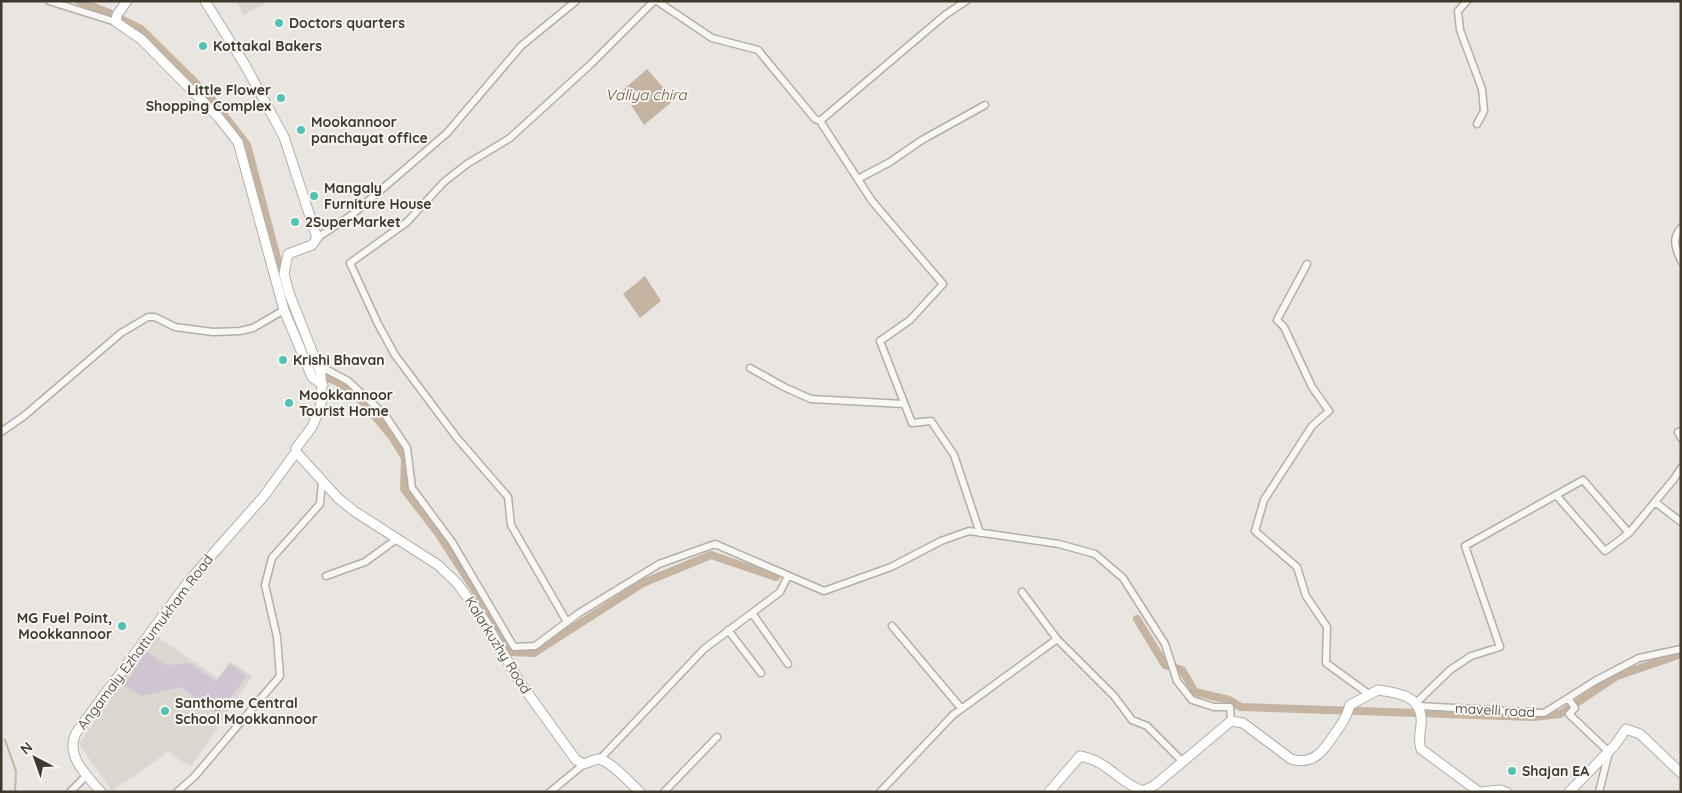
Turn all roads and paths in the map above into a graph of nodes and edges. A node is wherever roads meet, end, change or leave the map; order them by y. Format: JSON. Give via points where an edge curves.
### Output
{"nodes":[{"id":1,"x":49,"y":1,"type":"edge"},
{"id":2,"x":127,"y":1,"type":"edge"},
{"id":3,"x":204,"y":1,"type":"edge"},
{"id":4,"x":576,"y":1,"type":"edge"},
{"id":5,"x":655,"y":1,"type":"edge"},
{"id":6,"x":966,"y":1,"type":"edge"},
{"id":7,"x":1468,"y":1,"type":"edge"},
{"id":8,"x":116,"y":19,"type":"junction"},
{"id":9,"x":985,"y":105,"type":"dead end"},
{"id":10,"x":820,"y":121,"type":"junction"},
{"id":11,"x":1477,"y":124,"type":"dead end"},
{"id":12,"x":858,"y":179,"type":"junction"},
{"id":13,"x":1681,"y":228,"type":"edge"},
{"id":14,"x":317,"y":238,"type":"junction"},
{"id":15,"x":1681,"y":261,"type":"edge"},
{"id":16,"x":1307,"y":264,"type":"dead end"},
{"id":17,"x":284,"y":310,"type":"junction"},
{"id":18,"x":750,"y":368,"type":"dead end"},
{"id":19,"x":321,"y":375,"type":"junction"},
{"id":20,"x":904,"y":404,"type":"junction"},
{"id":21,"x":1681,"y":431,"type":"edge"},
{"id":22,"x":1,"y":432,"type":"edge"},
{"id":23,"x":1681,"y":438,"type":"edge"},
{"id":24,"x":296,"y":452,"type":"junction"},
{"id":25,"x":1681,"y":468,"type":"edge"},
{"id":26,"x":322,"y":481,"type":"junction"},
{"id":27,"x":1556,"y":495,"type":"junction"},
{"id":28,"x":1655,"y":502,"type":"junction"},
{"id":29,"x":1681,"y":522,"type":"edge"},
{"id":30,"x":980,"y":533,"type":"junction"},
{"id":31,"x":1629,"y":533,"type":"junction"},
{"id":32,"x":398,"y":538,"type":"junction"},
{"id":33,"x":326,"y":576,"type":"dead end"},
{"id":34,"x":788,"y":576,"type":"junction"},
{"id":35,"x":1022,"y":592,"type":"dead end"},
{"id":36,"x":752,"y":613,"type":"junction"},
{"id":37,"x":567,"y":622,"type":"junction"},
{"id":38,"x":892,"y":626,"type":"dead end"},
{"id":39,"x":728,"y":630,"type":"junction"},
{"id":40,"x":1058,"y":639,"type":"junction"},
{"id":41,"x":1681,"y":649,"type":"edge"},
{"id":42,"x":788,"y":664,"type":"dead end"},
{"id":43,"x":761,"y":673,"type":"dead end"},
{"id":44,"x":1370,"y":695,"type":"junction"},
{"id":45,"x":1570,"y":702,"type":"junction"},
{"id":46,"x":1418,"y":704,"type":"junction"},
{"id":47,"x":961,"y":708,"type":"junction"},
{"id":48,"x":1231,"y":721,"type":"junction"},
{"id":49,"x":717,"y":738,"type":"dead end"},
{"id":50,"x":1609,"y":752,"type":"junction"},
{"id":51,"x":600,"y":759,"type":"junction"},
{"id":52,"x":1183,"y":762,"type":"junction"},
{"id":53,"x":584,"y":764,"type":"junction"},
{"id":54,"x":1681,"y":773,"type":"edge"},
{"id":55,"x":87,"y":775,"type":"junction"},
{"id":56,"x":70,"y":792,"type":"edge"},
{"id":57,"x":101,"y":792,"type":"edge"},
{"id":58,"x":177,"y":792,"type":"edge"},
{"id":59,"x":550,"y":792,"type":"edge"},
{"id":60,"x":640,"y":792,"type":"edge"},
{"id":61,"x":664,"y":792,"type":"edge"},
{"id":62,"x":880,"y":792,"type":"edge"},
{"id":63,"x":1049,"y":792,"type":"edge"},
{"id":64,"x":1143,"y":792,"type":"edge"},
{"id":65,"x":1480,"y":792,"type":"edge"},
{"id":66,"x":1506,"y":792,"type":"edge"},
{"id":67,"x":1569,"y":792,"type":"edge"},
{"id":68,"x":1599,"y":792,"type":"edge"}],
"edges":[{"from":1,"to":8,"type":"street"},
{"from":2,"to":8,"type":"main road"},
{"from":3,"to":14,"type":"main road","via":[[245,65],[284,137]]},
{"from":4,"to":14,"type":"street","via":[[521,46],[447,134],[353,214]]},
{"from":5,"to":10,"type":"street","via":[[712,38],[758,50]]},
{"from":5,"to":37,"type":"street","via":[[510,138],[467,164],[444,182],[407,222],[350,263],[395,355],[457,438],[508,497],[511,525]]},
{"from":6,"to":10,"type":"street","via":[[945,15]]},
{"from":7,"to":11,"type":"street","via":[[1458,11],[1460,30],[1482,89],[1484,111]]},
{"from":8,"to":17,"type":"main road","via":[[141,39],[219,118],[238,142]]},
{"from":9,"to":12,"type":"street"},
{"from":10,"to":12,"type":"street"},
{"from":12,"to":20,"type":"street","via":[[872,201],[943,284],[910,320],[880,340]]},
{"from":13,"to":15,"type":"street","via":[[1675,234],[1674,244]]},
{"from":14,"to":19,"type":"main road","via":[[312,245],[288,254],[284,274]]},
{"from":16,"to":44,"type":"street","via":[[1277,320],[1284,327],[1312,386],[1329,411],[1312,426],[1268,492],[1255,531],[1297,568],[1306,596],[1327,627],[1326,663]]},
{"from":17,"to":19,"type":"main road","via":[[312,377]]},
{"from":17,"to":22,"type":"street","via":[[253,328],[240,331],[184,328],[148,317],[121,333]]},
{"from":18,"to":20,"type":"street","via":[[811,399]]},
{"from":19,"to":24,"type":"main road","via":[[319,410]]},
{"from":19,"to":37,"type":"street","via":[[348,381],[385,415],[406,448],[412,488],[452,542],[514,647],[535,646]]},
{"from":20,"to":30,"type":"street","via":[[912,423],[931,421],[954,455]]},
{"from":21,"to":23,"type":"street","via":[[1678,432]]},
{"from":24,"to":26,"type":"main road","name":"Kalarkuzhy Road"},
{"from":24,"to":55,"type":"main road","name":"Angamaly Ezhattumukham Road","via":[[264,496],[183,588],[76,733],[71,743],[74,758]]},
{"from":25,"to":28,"type":"street"},
{"from":26,"to":32,"type":"main road","name":"Kalarkuzhy Road","via":[[354,511]]},
{"from":26,"to":58,"type":"street","via":[[320,504],[272,558],[265,585],[277,638],[280,676]]},
{"from":27,"to":31,"type":"street","via":[[1583,480]]},
{"from":27,"to":31,"type":"street","via":[[1605,551]]},
{"from":27,"to":46,"type":"street","via":[[1465,546],[1500,647],[1471,656],[1450,670]]},
{"from":28,"to":29,"type":"street"},
{"from":28,"to":31,"type":"street"},
{"from":30,"to":34,"type":"street","via":[[969,531],[941,541],[891,567],[824,591]]},
{"from":30,"to":48,"type":"street","via":[[1059,544],[1095,554],[1122,578],[1165,644],[1176,681],[1192,700],[1214,707],[1230,707]]},
{"from":32,"to":33,"type":"street","via":[[365,562]]},
{"from":32,"to":53,"type":"main road","name":"Kalarkuzhy Road","via":[[438,565],[457,583],[484,620],[519,681],[576,760]]},
{"from":34,"to":36,"type":"street","via":[[780,592]]},
{"from":34,"to":37,"type":"street","via":[[714,544],[659,564]]},
{"from":35,"to":40,"type":"street"},
{"from":36,"to":39,"type":"street"},
{"from":36,"to":42,"type":"street"},
{"from":38,"to":47,"type":"street"},
{"from":39,"to":43,"type":"street"},
{"from":39,"to":51,"type":"street","via":[[704,649]]},
{"from":40,"to":47,"type":"street"},
{"from":40,"to":52,"type":"street","via":[[1114,696],[1132,720],[1147,726]]},
{"from":41,"to":45,"type":"street","name":"mavelli road","via":[[1639,658],[1595,680]]},
{"from":44,"to":46,"type":"main road","via":[[1378,690],[1389,691],[1407,696]]},
{"from":44,"to":48,"type":"main road","via":[[1350,705],[1347,717],[1316,758],[1298,761],[1291,758],[1243,724]]},
{"from":45,"to":46,"type":"street","name":"mavelli road","via":[[1544,713]]},
{"from":45,"to":50,"type":"street","via":[[1575,708],[1569,714]]},
{"from":46,"to":65,"type":"main road","via":[[1422,716],[1421,749]]},
{"from":47,"to":62,"type":"street"},
{"from":48,"to":52,"type":"main road"},
{"from":49,"to":61,"type":"street"},
{"from":50,"to":54,"type":"main road","via":[[1626,729],[1640,734]]},
{"from":50,"to":67,"type":"main road"},
{"from":50,"to":68,"type":"street"},
{"from":51,"to":53,"type":"main road"},
{"from":51,"to":60,"type":"main road"},
{"from":52,"to":64,"type":"main road"},
{"from":53,"to":59,"type":"street"},
{"from":55,"to":56,"type":"street"},
{"from":55,"to":57,"type":"main road","name":"Angamaly Ezhattumukham Road"},
{"from":63,"to":64,"type":"main road","via":[[1080,756],[1099,761],[1130,787]]},
{"from":65,"to":66,"type":"main road"}]}
